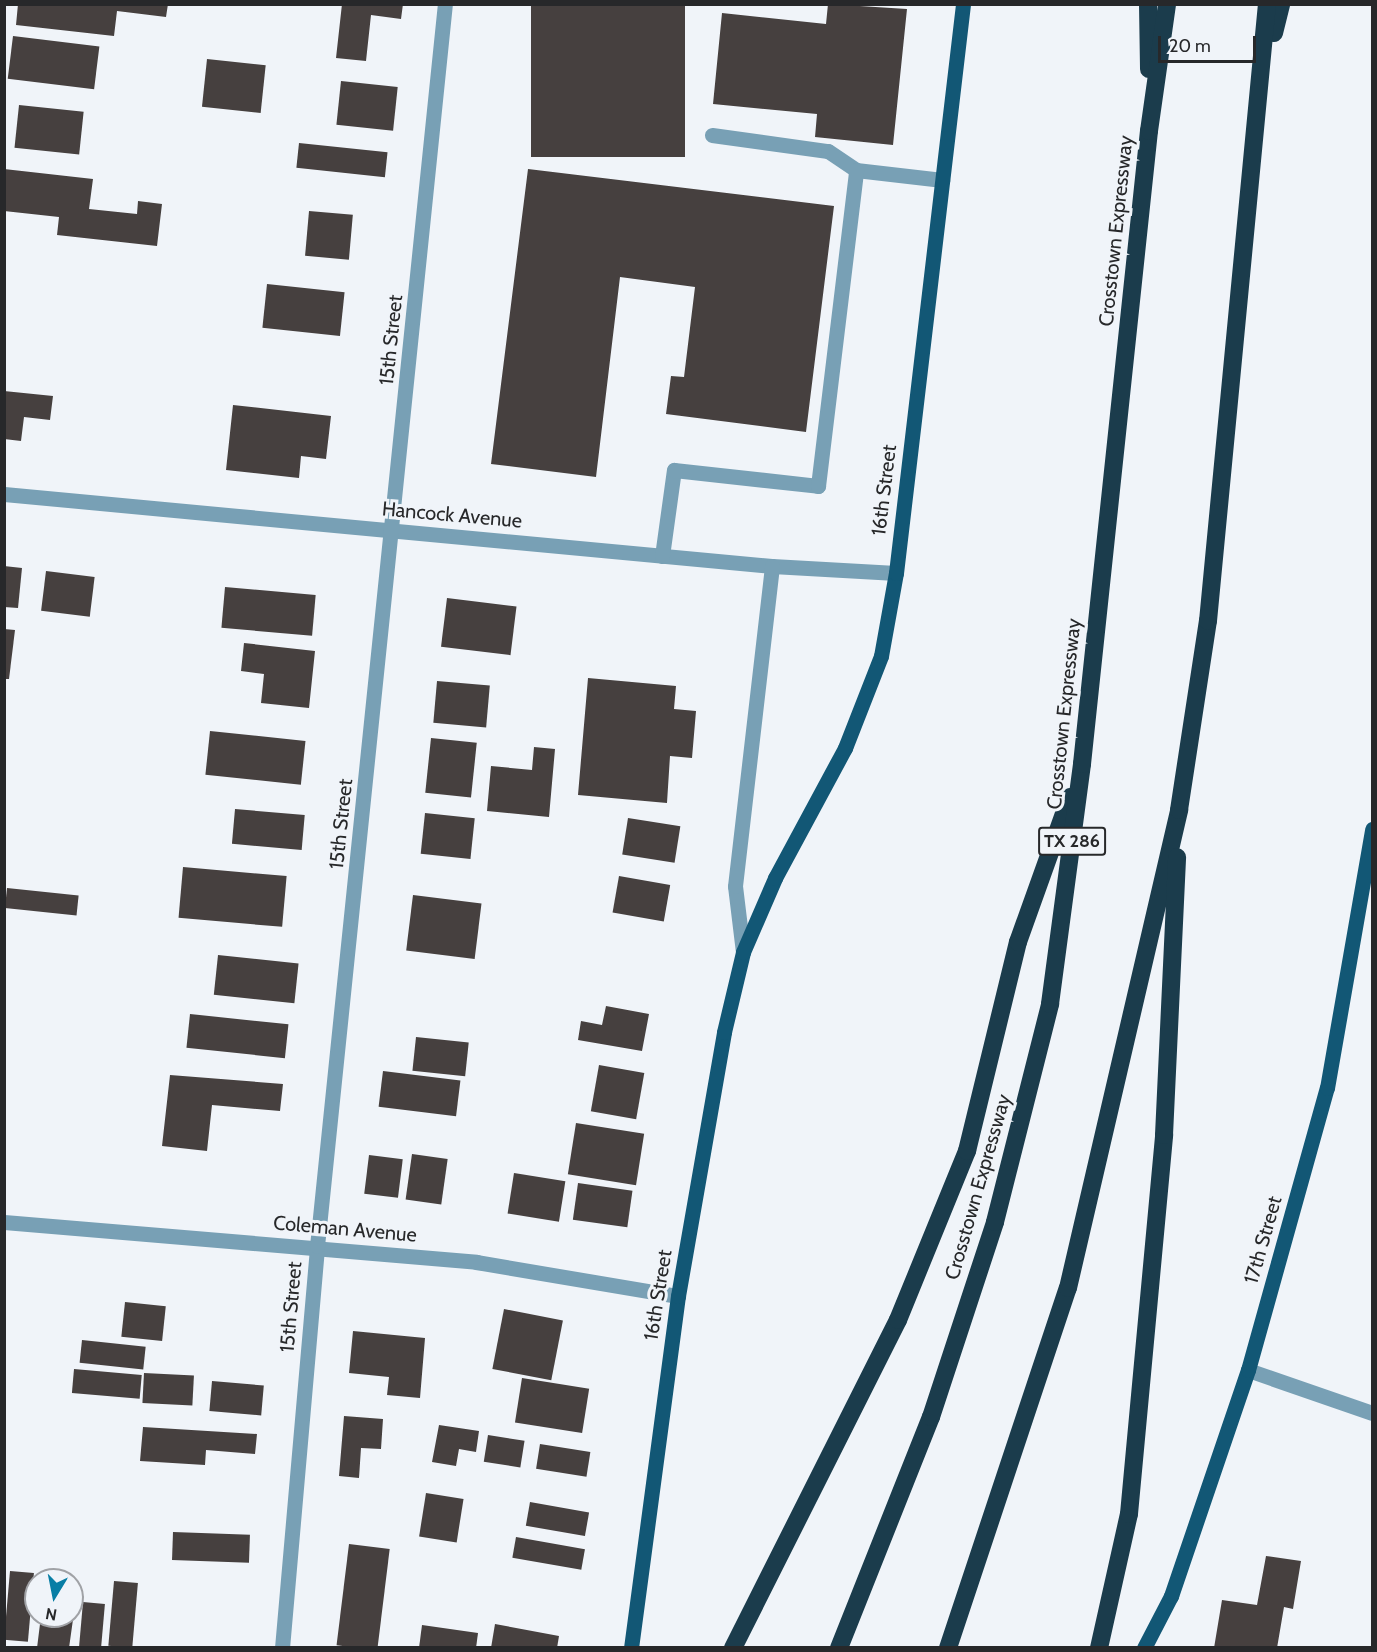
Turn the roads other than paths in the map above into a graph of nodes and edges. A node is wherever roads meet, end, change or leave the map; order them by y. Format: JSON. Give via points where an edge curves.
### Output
{"nodes":[{"id":1,"x":445,"y":4,"type":"edge"},
{"id":2,"x":963,"y":4,"type":"edge"},
{"id":3,"x":1148,"y":4,"type":"edge"},
{"id":4,"x":1167,"y":4,"type":"edge"},
{"id":5,"x":1267,"y":4,"type":"edge"},
{"id":6,"x":1281,"y":4,"type":"edge"},
{"id":7,"x":1258,"y":96,"type":"junction"},
{"id":8,"x":1149,"y":131,"type":"junction"},
{"id":9,"x":712,"y":135,"type":"dead end"},
{"id":10,"x":856,"y":170,"type":"junction"},
{"id":11,"x":942,"y":180,"type":"junction"},
{"id":12,"x":4,"y":494,"type":"edge"},
{"id":13,"x":393,"y":530,"type":"junction"},
{"id":14,"x":662,"y":556,"type":"junction"},
{"id":15,"x":772,"y":566,"type":"junction"},
{"id":16,"x":896,"y":573,"type":"junction"},
{"id":17,"x":1082,"y":764,"type":"junction"},
{"id":18,"x":1179,"y":810,"type":"junction"},
{"id":19,"x":1372,"y":829,"type":"edge"},
{"id":20,"x":743,"y":952,"type":"junction"},
{"id":21,"x":4,"y":1222,"type":"edge"},
{"id":22,"x":317,"y":1246,"type":"junction"},
{"id":23,"x":678,"y":1296,"type":"junction"},
{"id":24,"x":1248,"y":1370,"type":"junction"},
{"id":25,"x":1372,"y":1413,"type":"edge"},
{"id":26,"x":282,"y":1647,"type":"edge"},
{"id":27,"x":631,"y":1647,"type":"edge"},
{"id":28,"x":734,"y":1647,"type":"edge"},
{"id":29,"x":840,"y":1647,"type":"edge"},
{"id":30,"x":948,"y":1647,"type":"edge"},
{"id":31,"x":1099,"y":1647,"type":"edge"},
{"id":32,"x":1144,"y":1647,"type":"edge"}],
"edges":[{"from":1,"to":13,"type":"street","name":"15th Street"},
{"from":2,"to":11,"type":"main road","name":"16th Street"},
{"from":3,"to":8,"type":"highway"},
{"from":4,"to":8,"type":"highway","name":"Crosstown Expressway","number":"TX 286"},
{"from":5,"to":7,"type":"highway"},
{"from":6,"to":7,"type":"highway"},
{"from":7,"to":18,"type":"highway","via":[[1208,621]]},
{"from":8,"to":17,"type":"highway","name":"Crosstown Expressway","number":"TX 286"},
{"from":9,"to":10,"type":"street","via":[[828,151]]},
{"from":10,"to":11,"type":"street"},
{"from":10,"to":14,"type":"street","via":[[818,486],[674,470]]},
{"from":11,"to":16,"type":"main road","name":"16th Street"},
{"from":12,"to":13,"type":"street","name":"Hancock Avenue"},
{"from":13,"to":14,"type":"street","name":"Hancock Avenue"},
{"from":13,"to":22,"type":"street","name":"15th Street"},
{"from":14,"to":15,"type":"street","name":"Hancock Avenue"},
{"from":15,"to":16,"type":"street","name":"Hancock Avenue"},
{"from":15,"to":20,"type":"street","name":"16th Street","via":[[735,886]]},
{"from":16,"to":20,"type":"main road","name":"16th Street","via":[[881,656],[845,747],[775,878]]},
{"from":17,"to":28,"type":"highway","via":[[1017,942],[967,1151],[898,1320]]},
{"from":17,"to":29,"type":"highway","name":"Crosstown Expressway","number":"TX 286","via":[[1050,1004],[995,1222],[931,1417]]},
{"from":18,"to":30,"type":"highway","via":[[1068,1288]]},
{"from":18,"to":31,"type":"highway","via":[[1164,1135],[1130,1503]]},
{"from":19,"to":24,"type":"main road","name":"17th Street","via":[[1327,1088]]},
{"from":20,"to":23,"type":"main road","name":"16th Street","via":[[724,1032]]},
{"from":21,"to":22,"type":"street","name":"Coleman Avenue"},
{"from":22,"to":23,"type":"street","name":"Coleman Avenue","via":[[476,1262]]},
{"from":22,"to":26,"type":"street","name":"15th Street"},
{"from":23,"to":27,"type":"main road","name":"16th Street"},
{"from":24,"to":25,"type":"street"},
{"from":24,"to":32,"type":"main road","name":"17th Street","via":[[1171,1596]]}]}
